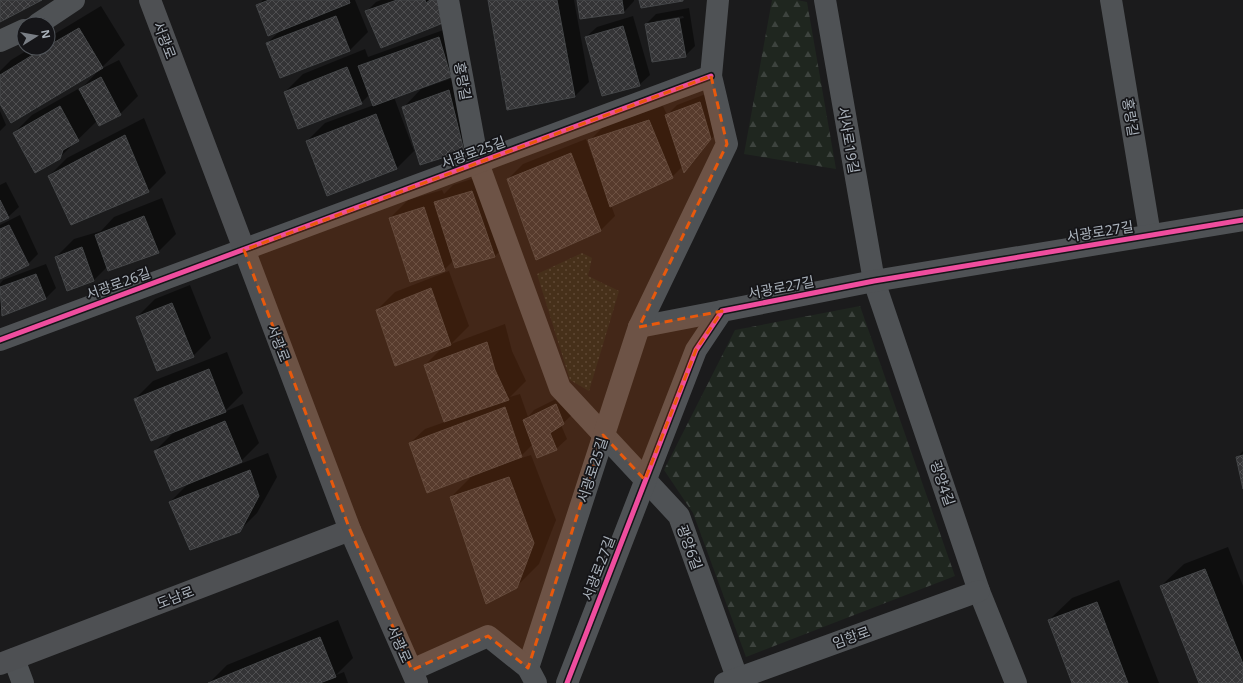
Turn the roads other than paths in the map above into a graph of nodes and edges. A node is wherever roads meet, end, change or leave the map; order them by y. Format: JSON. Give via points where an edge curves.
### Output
{"nodes":[{"id":1,"x":74,"y":0,"type":"edge"},
{"id":2,"x":150,"y":0,"type":"edge"},
{"id":3,"x":448,"y":0,"type":"edge"},
{"id":4,"x":718,"y":0,"type":"edge"},
{"id":5,"x":825,"y":0,"type":"edge"},
{"id":6,"x":1111,"y":0,"type":"edge"},
{"id":7,"x":50,"y":16,"type":"edge"},
{"id":8,"x":16,"y":34,"type":"edge"},
{"id":9,"x":0,"y":41,"type":"edge"},
{"id":10,"x":711,"y":76,"type":"junction"},
{"id":11,"x":478,"y":163,"type":"junction"},
{"id":12,"x":1243,"y":220,"type":"edge"},
{"id":13,"x":1150,"y":235,"type":"junction"},
{"id":14,"x":244,"y":250,"type":"junction"},
{"id":15,"x":874,"y":280,"type":"junction"},
{"id":16,"x":722,"y":311,"type":"junction"},
{"id":17,"x":639,"y":327,"type":"junction"},
{"id":18,"x":0,"y":340,"type":"edge"},
{"id":19,"x":603,"y":435,"type":"junction"},
{"id":20,"x":645,"y":480,"type":"junction"},
{"id":21,"x":350,"y":530,"type":"junction"},
{"id":22,"x":979,"y":591,"type":"junction"},
{"id":23,"x":7,"y":661,"type":"edge"},
{"id":24,"x":415,"y":676,"type":"edge"},
{"id":25,"x":532,"y":676,"type":"edge"},
{"id":26,"x":733,"y":681,"type":"edge"},
{"id":27,"x":23,"y":683,"type":"edge"},
{"id":28,"x":567,"y":683,"type":"edge"},
{"id":29,"x":1016,"y":683,"type":"edge"}],
"edges":[{"from":1,"to":7,"type":"street"},
{"from":2,"to":14,"type":"main road","name":"서광로"},
{"from":3,"to":11,"type":"street","name":"홍랑길"},
{"from":4,"to":10,"type":"street","name":"서광로25길"},
{"from":5,"to":15,"type":"street","name":"서사로19길"},
{"from":6,"to":13,"type":"street","name":"홍랑길"},
{"from":8,"to":9,"type":"street"},
{"from":10,"to":11,"type":"street","name":"서광로25길"},
{"from":10,"to":17,"type":"street","name":"서광로25길","via":[[727,144]]},
{"from":11,"to":14,"type":"street","name":"서광로25길"},
{"from":11,"to":19,"type":"street","name":"홍랑길","via":[[560,388]]},
{"from":12,"to":13,"type":"street","name":"서광로27길"},
{"from":13,"to":15,"type":"street","name":"서광로27길"},
{"from":14,"to":18,"type":"street","name":"서광로26길"},
{"from":14,"to":21,"type":"main road","name":"서광로"},
{"from":15,"to":16,"type":"street","name":"서광로27길"},
{"from":15,"to":22,"type":"street","name":"광양4길"},
{"from":16,"to":17,"type":"street"},
{"from":16,"to":20,"type":"street","name":"서광로27길","via":[[696,350]]},
{"from":17,"to":19,"type":"street","name":"서광로25길"},
{"from":19,"to":20,"type":"street","name":"광양6길"},
{"from":19,"to":25,"type":"street","name":"서광로25길"},
{"from":20,"to":26,"type":"street","name":"광양6길","via":[[679,516]]},
{"from":20,"to":28,"type":"street","name":"서광로27길"},
{"from":21,"to":23,"type":"main road","name":"도남로"},
{"from":21,"to":24,"type":"main road","name":"서광로"},
{"from":22,"to":26,"type":"street","name":"임항로"},
{"from":22,"to":29,"type":"street","name":"광양4길"},
{"from":23,"to":27,"type":"street"},
{"from":24,"to":25,"type":"street","via":[[488,636]]}]}
